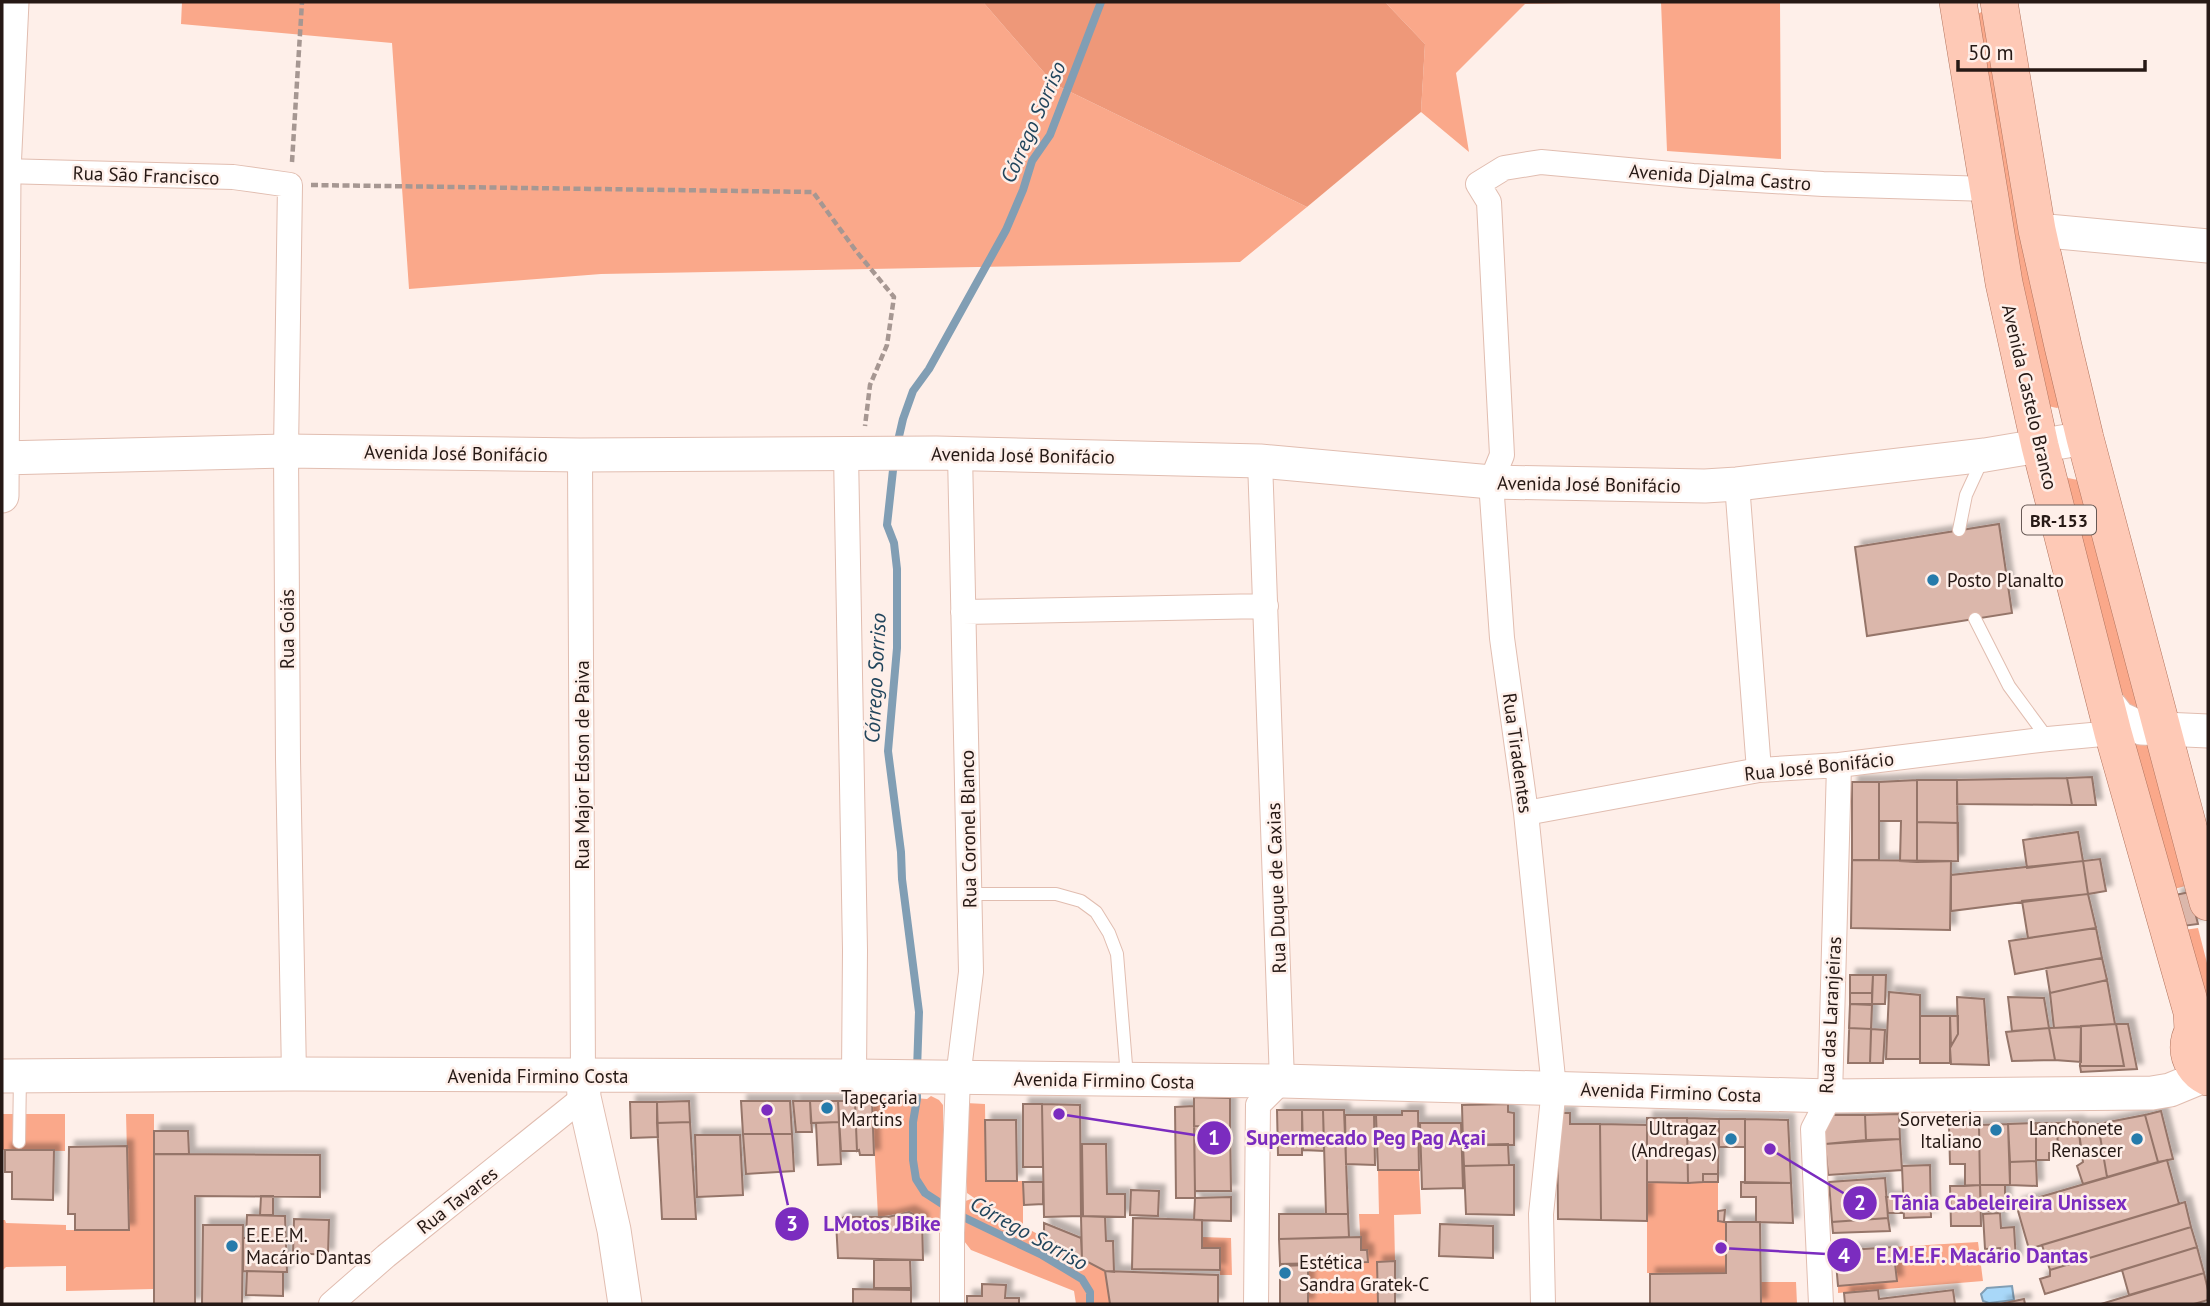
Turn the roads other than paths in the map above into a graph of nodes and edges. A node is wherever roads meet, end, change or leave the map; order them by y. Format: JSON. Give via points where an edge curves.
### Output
{"nodes":[{"id":1,"x":12,"y":2,"type":"edge"},
{"id":2,"x":1958,"y":2,"type":"edge"},
{"id":3,"x":1999,"y":2,"type":"edge"},
{"id":4,"x":3,"y":171,"type":"edge"},
{"id":5,"x":290,"y":185,"type":"joint"},
{"id":6,"x":1989,"y":189,"type":"junction"},
{"id":7,"x":1489,"y":202,"type":"joint"},
{"id":8,"x":2037,"y":230,"type":"junction"},
{"id":9,"x":2208,"y":246,"type":"edge"},
{"id":10,"x":2085,"y":438,"type":"junction"},
{"id":11,"x":2040,"y":446,"type":"junction"},
{"id":12,"x":286,"y":451,"type":"junction"},
{"id":13,"x":948,"y":453,"type":"junction"},
{"id":14,"x":861,"y":454,"type":"junction"},
{"id":15,"x":580,"y":455,"type":"junction"},
{"id":16,"x":1985,"y":455,"type":"junction"},
{"id":17,"x":2,"y":458,"type":"edge"},
{"id":18,"x":1261,"y":461,"type":"junction"},
{"id":19,"x":1491,"y":482,"type":"junction"},
{"id":20,"x":1737,"y":484,"type":"junction"},
{"id":21,"x":2,"y":496,"type":"edge"},
{"id":22,"x":1959,"y":530,"type":"dead end"},
{"id":23,"x":1266,"y":606,"type":"junction"},
{"id":24,"x":963,"y":612,"type":"junction"},
{"id":25,"x":1975,"y":619,"type":"dead end"},
{"id":26,"x":2110,"y":717,"type":"junction"},
{"id":27,"x":2162,"y":729,"type":"junction"},
{"id":28,"x":2208,"y":731,"type":"edge"},
{"id":29,"x":2048,"y":739,"type":"junction"},
{"id":30,"x":1839,"y":765,"type":"junction"},
{"id":31,"x":1759,"y":770,"type":"junction"},
{"id":32,"x":1526,"y":813,"type":"junction"},
{"id":33,"x":969,"y":894,"type":"junction"},
{"id":34,"x":2208,"y":902,"type":"edge"},
{"id":35,"x":2201,"y":1025,"type":"edge"},
{"id":36,"x":294,"y":1074,"type":"junction"},
{"id":37,"x":11,"y":1076,"type":"edge"},
{"id":38,"x":869,"y":1076,"type":"junction"},
{"id":39,"x":951,"y":1078,"type":"junction"},
{"id":40,"x":1127,"y":1080,"type":"junction"},
{"id":41,"x":1282,"y":1081,"type":"junction"},
{"id":42,"x":2207,"y":1085,"type":"edge"},
{"id":43,"x":584,"y":1087,"type":"junction"},
{"id":44,"x":1554,"y":1088,"type":"junction"},
{"id":45,"x":1830,"y":1096,"type":"junction"},
{"id":46,"x":19,"y":1142,"type":"dead end"},
{"id":47,"x":331,"y":1304,"type":"edge"},
{"id":48,"x":625,"y":1304,"type":"edge"},
{"id":49,"x":952,"y":1304,"type":"edge"},
{"id":50,"x":1256,"y":1304,"type":"edge"},
{"id":51,"x":1543,"y":1304,"type":"edge"},
{"id":52,"x":1821,"y":1304,"type":"edge"}],
"edges":[{"from":1,"to":4,"type":"street"},
{"from":2,"to":6,"type":"main road","name":"Avenida Castelo Branco","number":"BR-153"},
{"from":3,"to":8,"type":"main road","number":"BR-153"},
{"from":4,"to":5,"type":"street","name":"Rua São Francisco","via":[[233,177]]},
{"from":4,"to":17,"type":"street"},
{"from":5,"to":12,"type":"street","name":"Rua Goiás"},
{"from":6,"to":7,"type":"street","name":"Avenida Djalma Castro","via":[[1823,184],[1541,162],[1504,168],[1478,184]]},
{"from":6,"to":11,"type":"main road","name":"Avenida Castelo Branco","number":"BR-153","via":[[2004,283]]},
{"from":7,"to":19,"type":"street","name":"Rua Tiradentes","via":[[1502,455]]},
{"from":8,"to":9,"type":"street"},
{"from":8,"to":10,"type":"main road","number":"BR-153"},
{"from":10,"to":11,"type":"street","name":"Avenida José Bonifácio"},
{"from":10,"to":27,"type":"main road","number":"BR-153"},
{"from":11,"to":16,"type":"street","name":"Avenida José Bonifácio"},
{"from":11,"to":26,"type":"main road","name":"Avenida Castelo Branco","number":"BR-153"},
{"from":12,"to":15,"type":"street","name":"Avenida José Bonifácio"},
{"from":12,"to":17,"type":"street","name":"Avenida José Bonifácio"},
{"from":12,"to":36,"type":"street","name":"Rua Goiás"},
{"from":13,"to":14,"type":"street","name":"Avenida José Bonifácio"},
{"from":13,"to":18,"type":"street","name":"Avenida José Bonifácio"},
{"from":13,"to":24,"type":"street","name":"Rua Coronel Blanco"},
{"from":14,"to":15,"type":"street","name":"Avenida José Bonifácio"},
{"from":14,"to":38,"type":"street","via":[[855,950]]},
{"from":15,"to":43,"type":"street","name":"Rua Major Edson de Paiva"},
{"from":16,"to":20,"type":"street","name":"Avenida José Bonifácio"},
{"from":16,"to":22,"type":"lane","via":[[1966,495]]},
{"from":17,"to":21,"type":"street"},
{"from":18,"to":19,"type":"street","name":"Avenida José Bonifácio"},
{"from":18,"to":23,"type":"street","name":"Rua Duque de Caxias"},
{"from":19,"to":20,"type":"street","name":"Avenida José Bonifácio"},
{"from":19,"to":32,"type":"street","name":"Rua Tiradentes","via":[[1502,638]]},
{"from":20,"to":31,"type":"street"},
{"from":23,"to":24,"type":"street"},
{"from":23,"to":41,"type":"street","name":"Rua Duque de Caxias"},
{"from":24,"to":33,"type":"street","name":"Rua Coronel Blanco"},
{"from":25,"to":29,"type":"lane","via":[[2009,686]]},
{"from":26,"to":27,"type":"street","via":[[2141,728]]},
{"from":26,"to":29,"type":"street","name":"Rua José Bonifácio"},
{"from":26,"to":35,"type":"main road","name":"Avenida Castelo Branco","number":"BR-153","via":[[2192,1012]]},
{"from":27,"to":28,"type":"street"},
{"from":27,"to":34,"type":"main road","number":"BR-153"},
{"from":29,"to":30,"type":"street","name":"Rua José Bonifácio"},
{"from":30,"to":31,"type":"street","name":"Rua José Bonifácio"},
{"from":30,"to":45,"type":"street","name":"Rua das Laranjeiras"},
{"from":31,"to":32,"type":"street","name":"Rua José Bonifácio"},
{"from":32,"to":44,"type":"street","name":"Rua Tiradentes"},
{"from":33,"to":39,"type":"street","name":"Rua Coronel Blanco","via":[[971,972]]},
{"from":33,"to":40,"type":"lane","via":[[1056,894],[1081,901],[1096,912],[1117,954]]},
{"from":35,"to":42,"type":"main road","name":"Avenida Castelo Branco","number":"BR-153","via":[[2188,1042],[2189,1055]]},
{"from":36,"to":37,"type":"street","name":"Avenida Firmino Costa"},
{"from":36,"to":43,"type":"street","name":"Avenida Firmino Costa"},
{"from":37,"to":46,"type":"lane"},
{"from":38,"to":39,"type":"street","name":"Avenida Firmino Costa"},
{"from":38,"to":43,"type":"street","name":"Avenida Firmino Costa"},
{"from":39,"to":40,"type":"street","name":"Avenida Firmino Costa"},
{"from":39,"to":49,"type":"street","name":"Rua Coronel Blanco"},
{"from":40,"to":41,"type":"street","name":"Avenida Firmino Costa"},
{"from":41,"to":44,"type":"street","name":"Avenida Firmino Costa"},
{"from":41,"to":50,"type":"street","via":[[1258,1105]]},
{"from":42,"to":45,"type":"street","name":"Avenida Firmino Costa","via":[[2152,1093]]},
{"from":43,"to":47,"type":"street","name":"Rua Tavares"},
{"from":43,"to":48,"type":"street"},
{"from":44,"to":45,"type":"street","name":"Avenida Firmino Costa"},
{"from":44,"to":51,"type":"street","name":"Rua Tiradentes","via":[[1541,1214]]},
{"from":45,"to":52,"type":"street","name":"Rua das Laranjeiras","via":[[1813,1129]]}]}
